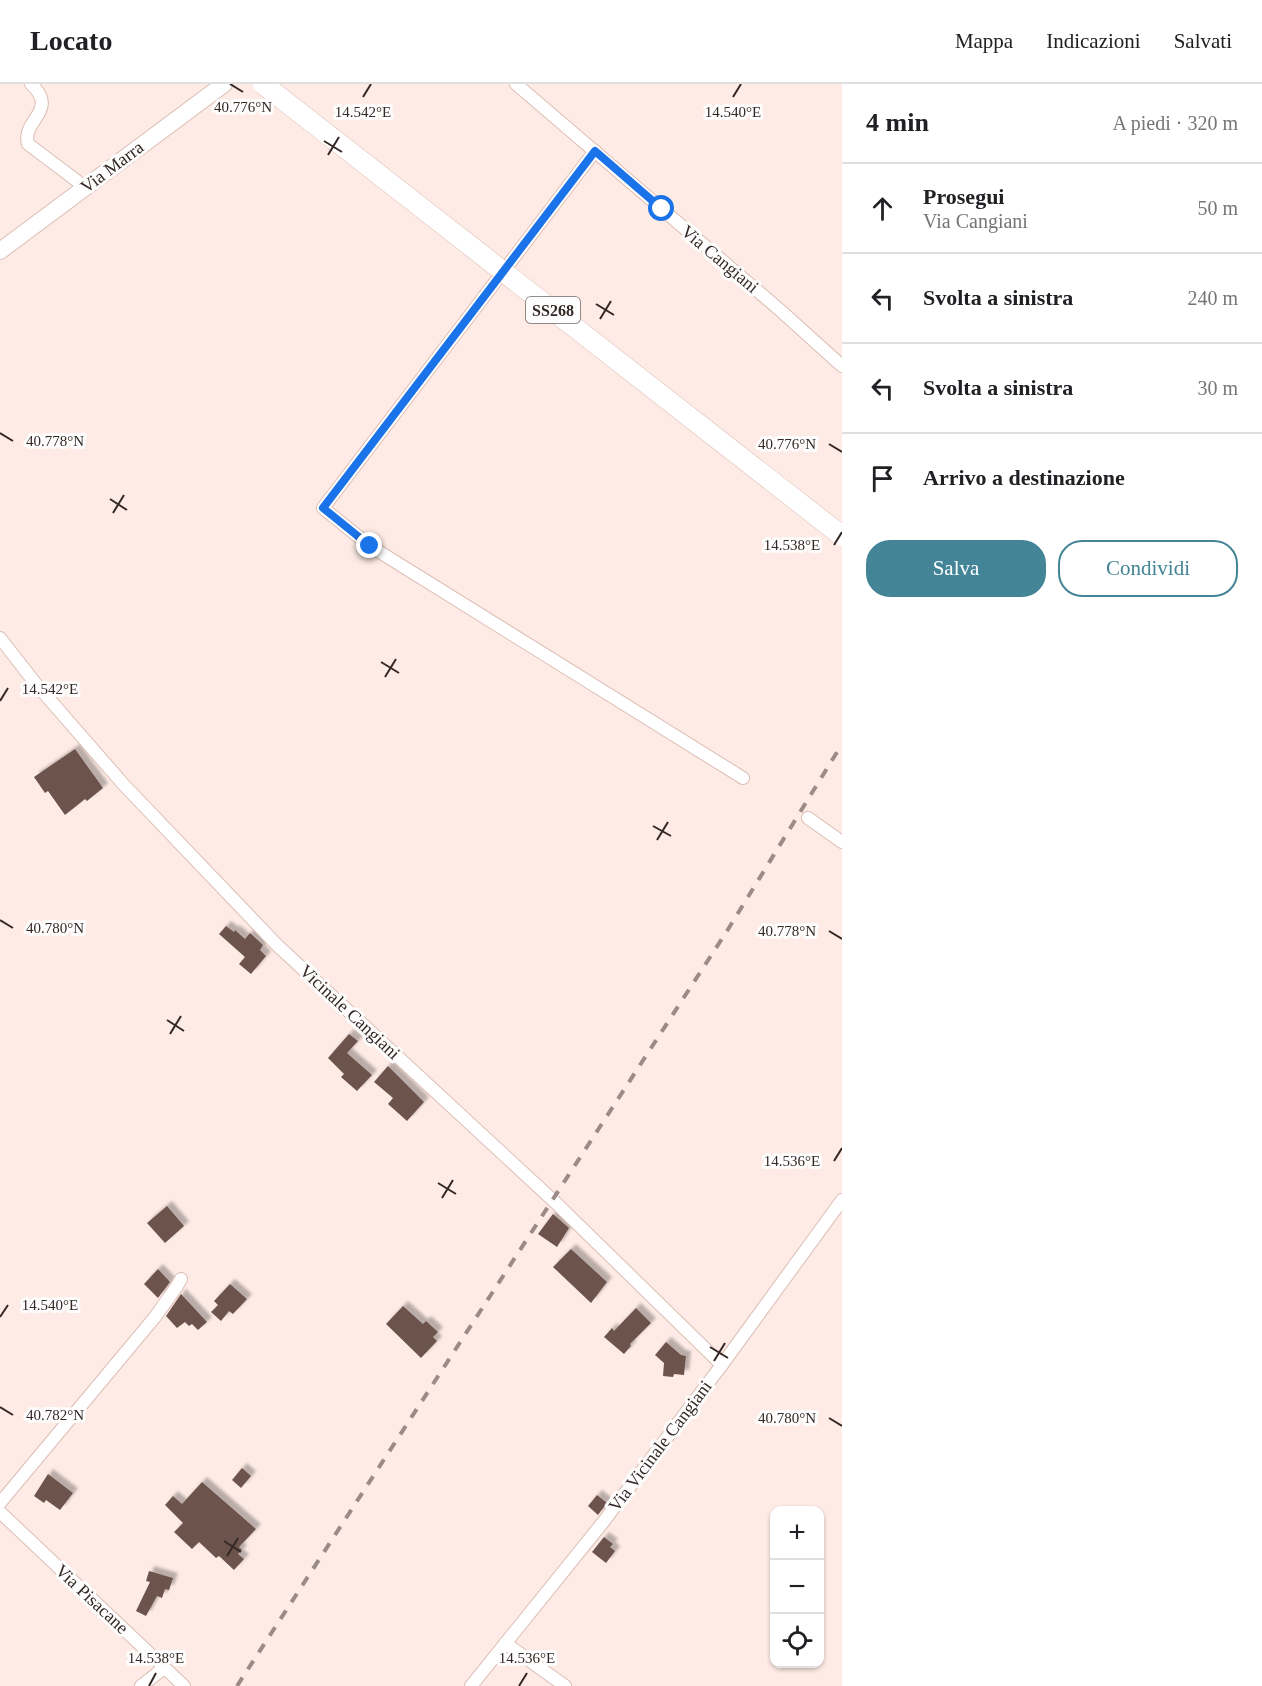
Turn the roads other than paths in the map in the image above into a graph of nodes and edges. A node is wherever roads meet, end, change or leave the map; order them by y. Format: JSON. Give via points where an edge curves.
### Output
{"nodes":[{"id":1,"x":31,"y":84,"type":"edge"},
{"id":2,"x":224,"y":84,"type":"edge"},
{"id":3,"x":263,"y":84,"type":"edge"},
{"id":4,"x":516,"y":84,"type":"edge"},
{"id":5,"x":595,"y":151,"type":"junction"},
{"id":6,"x":85,"y":187,"type":"junction"},
{"id":7,"x":0,"y":250,"type":"edge"},
{"id":8,"x":842,"y":366,"type":"edge"},
{"id":9,"x":842,"y":536,"type":"edge"},
{"id":10,"x":0,"y":638,"type":"edge"},
{"id":11,"x":743,"y":778,"type":"dead end"},
{"id":12,"x":808,"y":818,"type":"dead end"},
{"id":13,"x":842,"y":842,"type":"edge"},
{"id":14,"x":842,"y":1200,"type":"edge"},
{"id":15,"x":181,"y":1279,"type":"dead end"},
{"id":16,"x":722,"y":1365,"type":"junction"},
{"id":17,"x":0,"y":1503,"type":"edge"},
{"id":18,"x":0,"y":1512,"type":"edge"},
{"id":19,"x":505,"y":1642,"type":"junction"},
{"id":20,"x":164,"y":1668,"type":"junction"},
{"id":21,"x":141,"y":1686,"type":"edge"},
{"id":22,"x":184,"y":1686,"type":"edge"},
{"id":23,"x":471,"y":1686,"type":"edge"},
{"id":24,"x":565,"y":1686,"type":"edge"}],
"edges":[{"from":1,"to":6,"type":"street","via":[[42,104],[28,134],[28,144]]},
{"from":2,"to":6,"type":"main road","name":"Via Marra"},
{"from":3,"to":9,"type":"highway","number":"SS268","bridge":true},
{"from":4,"to":5,"type":"street","name":"Via Cangiani"},
{"from":5,"to":8,"type":"street","name":"Via Cangiani"},
{"from":5,"to":11,"type":"street","via":[[323,508],[370,546]]},
{"from":6,"to":7,"type":"main road","name":"Via Marra"},
{"from":10,"to":16,"type":"street","name":"Vicinale Cangiani","via":[[124,785],[278,946],[553,1200]]},
{"from":12,"to":13,"type":"street"},
{"from":14,"to":16,"type":"street","name":"Via Vicinale Cangiani"},
{"from":15,"to":17,"type":"street","via":[[155,1317]]},
{"from":16,"to":19,"type":"street","name":"Via Vicinale Cangiani","via":[[604,1521]]},
{"from":18,"to":20,"type":"street","name":"Via Pisacane"},
{"from":19,"to":23,"type":"street","name":"Via Vicinale Cangiani"},
{"from":19,"to":24,"type":"street"},
{"from":20,"to":21,"type":"street"},
{"from":20,"to":22,"type":"street","name":"Via Pisacane"}]}
